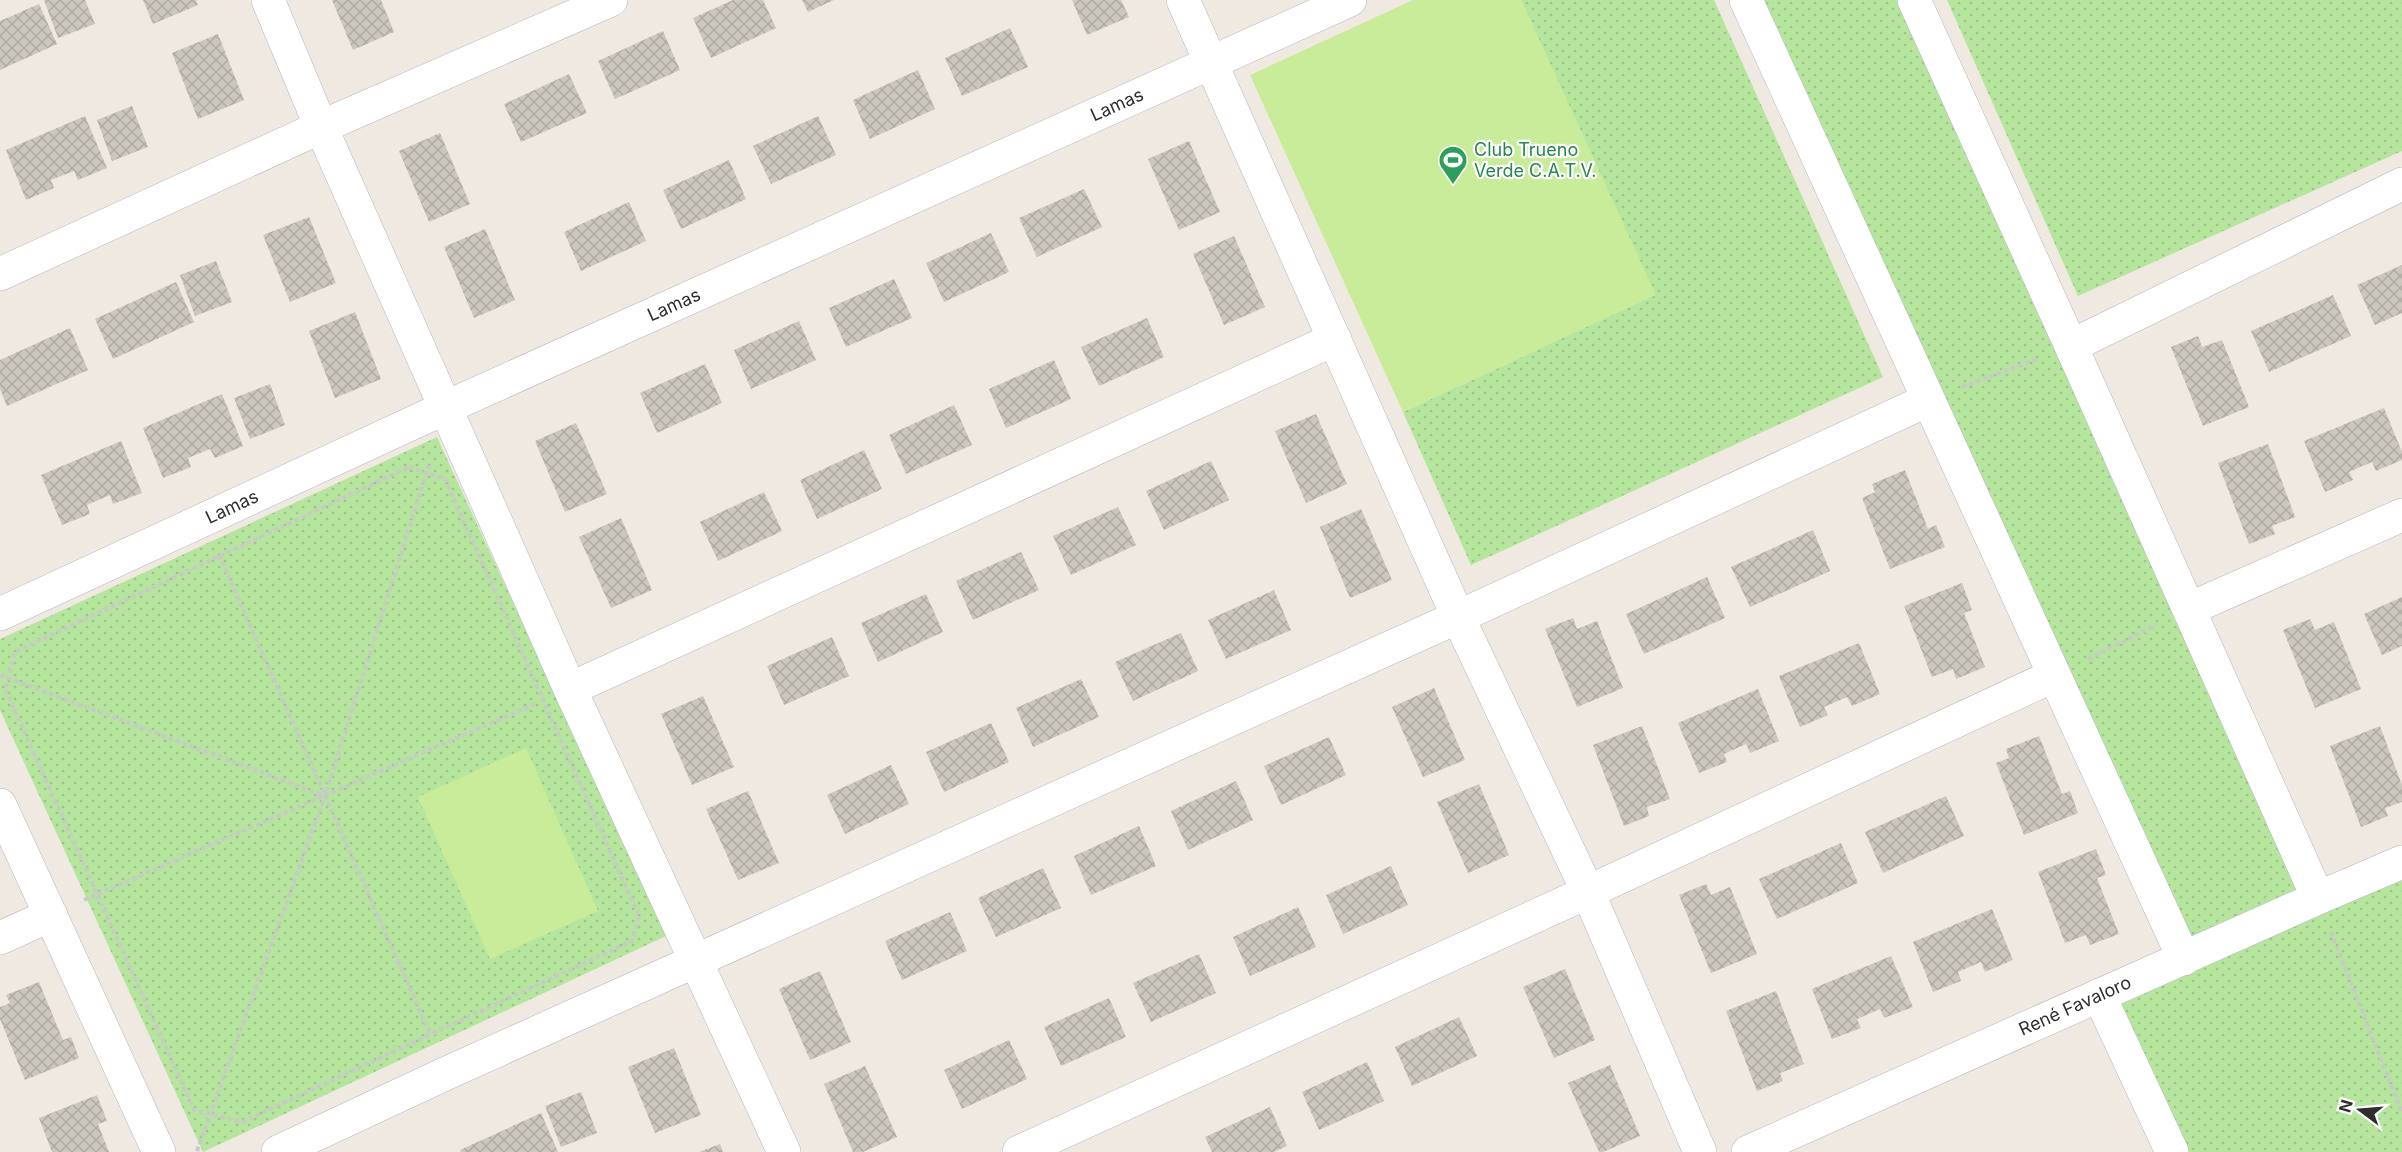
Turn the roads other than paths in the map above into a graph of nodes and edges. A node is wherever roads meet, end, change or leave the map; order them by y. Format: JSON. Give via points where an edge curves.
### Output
{"nodes":[{"id":1,"x":268,"y":0,"type":"edge"},
{"id":2,"x":611,"y":0,"type":"edge"},
{"id":3,"x":1183,"y":0,"type":"edge"},
{"id":4,"x":1350,"y":0,"type":"edge"},
{"id":5,"x":1746,"y":0,"type":"edge"},
{"id":6,"x":1914,"y":0,"type":"edge"},
{"id":7,"x":1212,"y":62,"type":"junction"},
{"id":8,"x":321,"y":127,"type":"junction"},
{"id":9,"x":2402,"y":184,"type":"edge"},
{"id":10,"x":0,"y":274,"type":"edge"},
{"id":11,"x":1335,"y":339,"type":"junction"},
{"id":12,"x":2071,"y":346,"type":"junction"},
{"id":13,"x":1928,"y":400,"type":"junction"},
{"id":14,"x":447,"y":407,"type":"junction"},
{"id":15,"x":2402,"y":515,"type":"edge"},
{"id":16,"x":2189,"y":609,"type":"junction"},
{"id":17,"x":0,"y":614,"type":"edge"},
{"id":18,"x":1458,"y":617,"type":"junction"},
{"id":19,"x":2054,"y":676,"type":"junction"},
{"id":20,"x":557,"y":695,"type":"junction"},
{"id":21,"x":0,"y":805,"type":"edge"},
{"id":22,"x":2402,"y":862,"type":"edge"},
{"id":23,"x":1588,"y":892,"type":"junction"},
{"id":24,"x":2318,"y":898,"type":"junction"},
{"id":25,"x":51,"y":915,"type":"junction"},
{"id":26,"x":0,"y":938,"type":"edge"},
{"id":27,"x":2184,"y":958,"type":"junction"},
{"id":28,"x":697,"y":960,"type":"junction"},
{"id":29,"x":2099,"y":995,"type":"junction"},
{"id":30,"x":159,"y":1152,"type":"edge"},
{"id":31,"x":278,"y":1152,"type":"edge"},
{"id":32,"x":784,"y":1152,"type":"edge"},
{"id":33,"x":1019,"y":1152,"type":"edge"},
{"id":34,"x":1700,"y":1152,"type":"edge"},
{"id":35,"x":1748,"y":1152,"type":"edge"},
{"id":36,"x":2172,"y":1152,"type":"edge"}],
"edges":[{"from":1,"to":8,"type":"street"},
{"from":2,"to":8,"type":"street"},
{"from":3,"to":7,"type":"street"},
{"from":4,"to":7,"type":"street","name":"Lamas"},
{"from":5,"to":13,"type":"street"},
{"from":6,"to":12,"type":"street"},
{"from":7,"to":11,"type":"street"},
{"from":7,"to":14,"type":"street","name":"Lamas"},
{"from":8,"to":10,"type":"street"},
{"from":8,"to":14,"type":"street"},
{"from":9,"to":12,"type":"street"},
{"from":11,"to":18,"type":"street"},
{"from":11,"to":20,"type":"street"},
{"from":12,"to":16,"type":"street"},
{"from":13,"to":18,"type":"street"},
{"from":13,"to":19,"type":"street"},
{"from":14,"to":17,"type":"street","name":"Lamas"},
{"from":14,"to":20,"type":"street"},
{"from":15,"to":16,"type":"street"},
{"from":16,"to":24,"type":"street"},
{"from":18,"to":23,"type":"street"},
{"from":18,"to":28,"type":"street"},
{"from":19,"to":23,"type":"street"},
{"from":19,"to":27,"type":"street"},
{"from":20,"to":28,"type":"street"},
{"from":21,"to":25,"type":"street"},
{"from":22,"to":24,"type":"street","name":"René Favaloro"},
{"from":23,"to":33,"type":"street"},
{"from":23,"to":34,"type":"street"},
{"from":24,"to":27,"type":"street","name":"René Favaloro"},
{"from":25,"to":26,"type":"street"},
{"from":25,"to":30,"type":"street"},
{"from":27,"to":29,"type":"street","name":"René Favaloro"},
{"from":28,"to":31,"type":"street"},
{"from":28,"to":32,"type":"street"},
{"from":29,"to":35,"type":"street","name":"René Favaloro"},
{"from":29,"to":36,"type":"street"}]}
